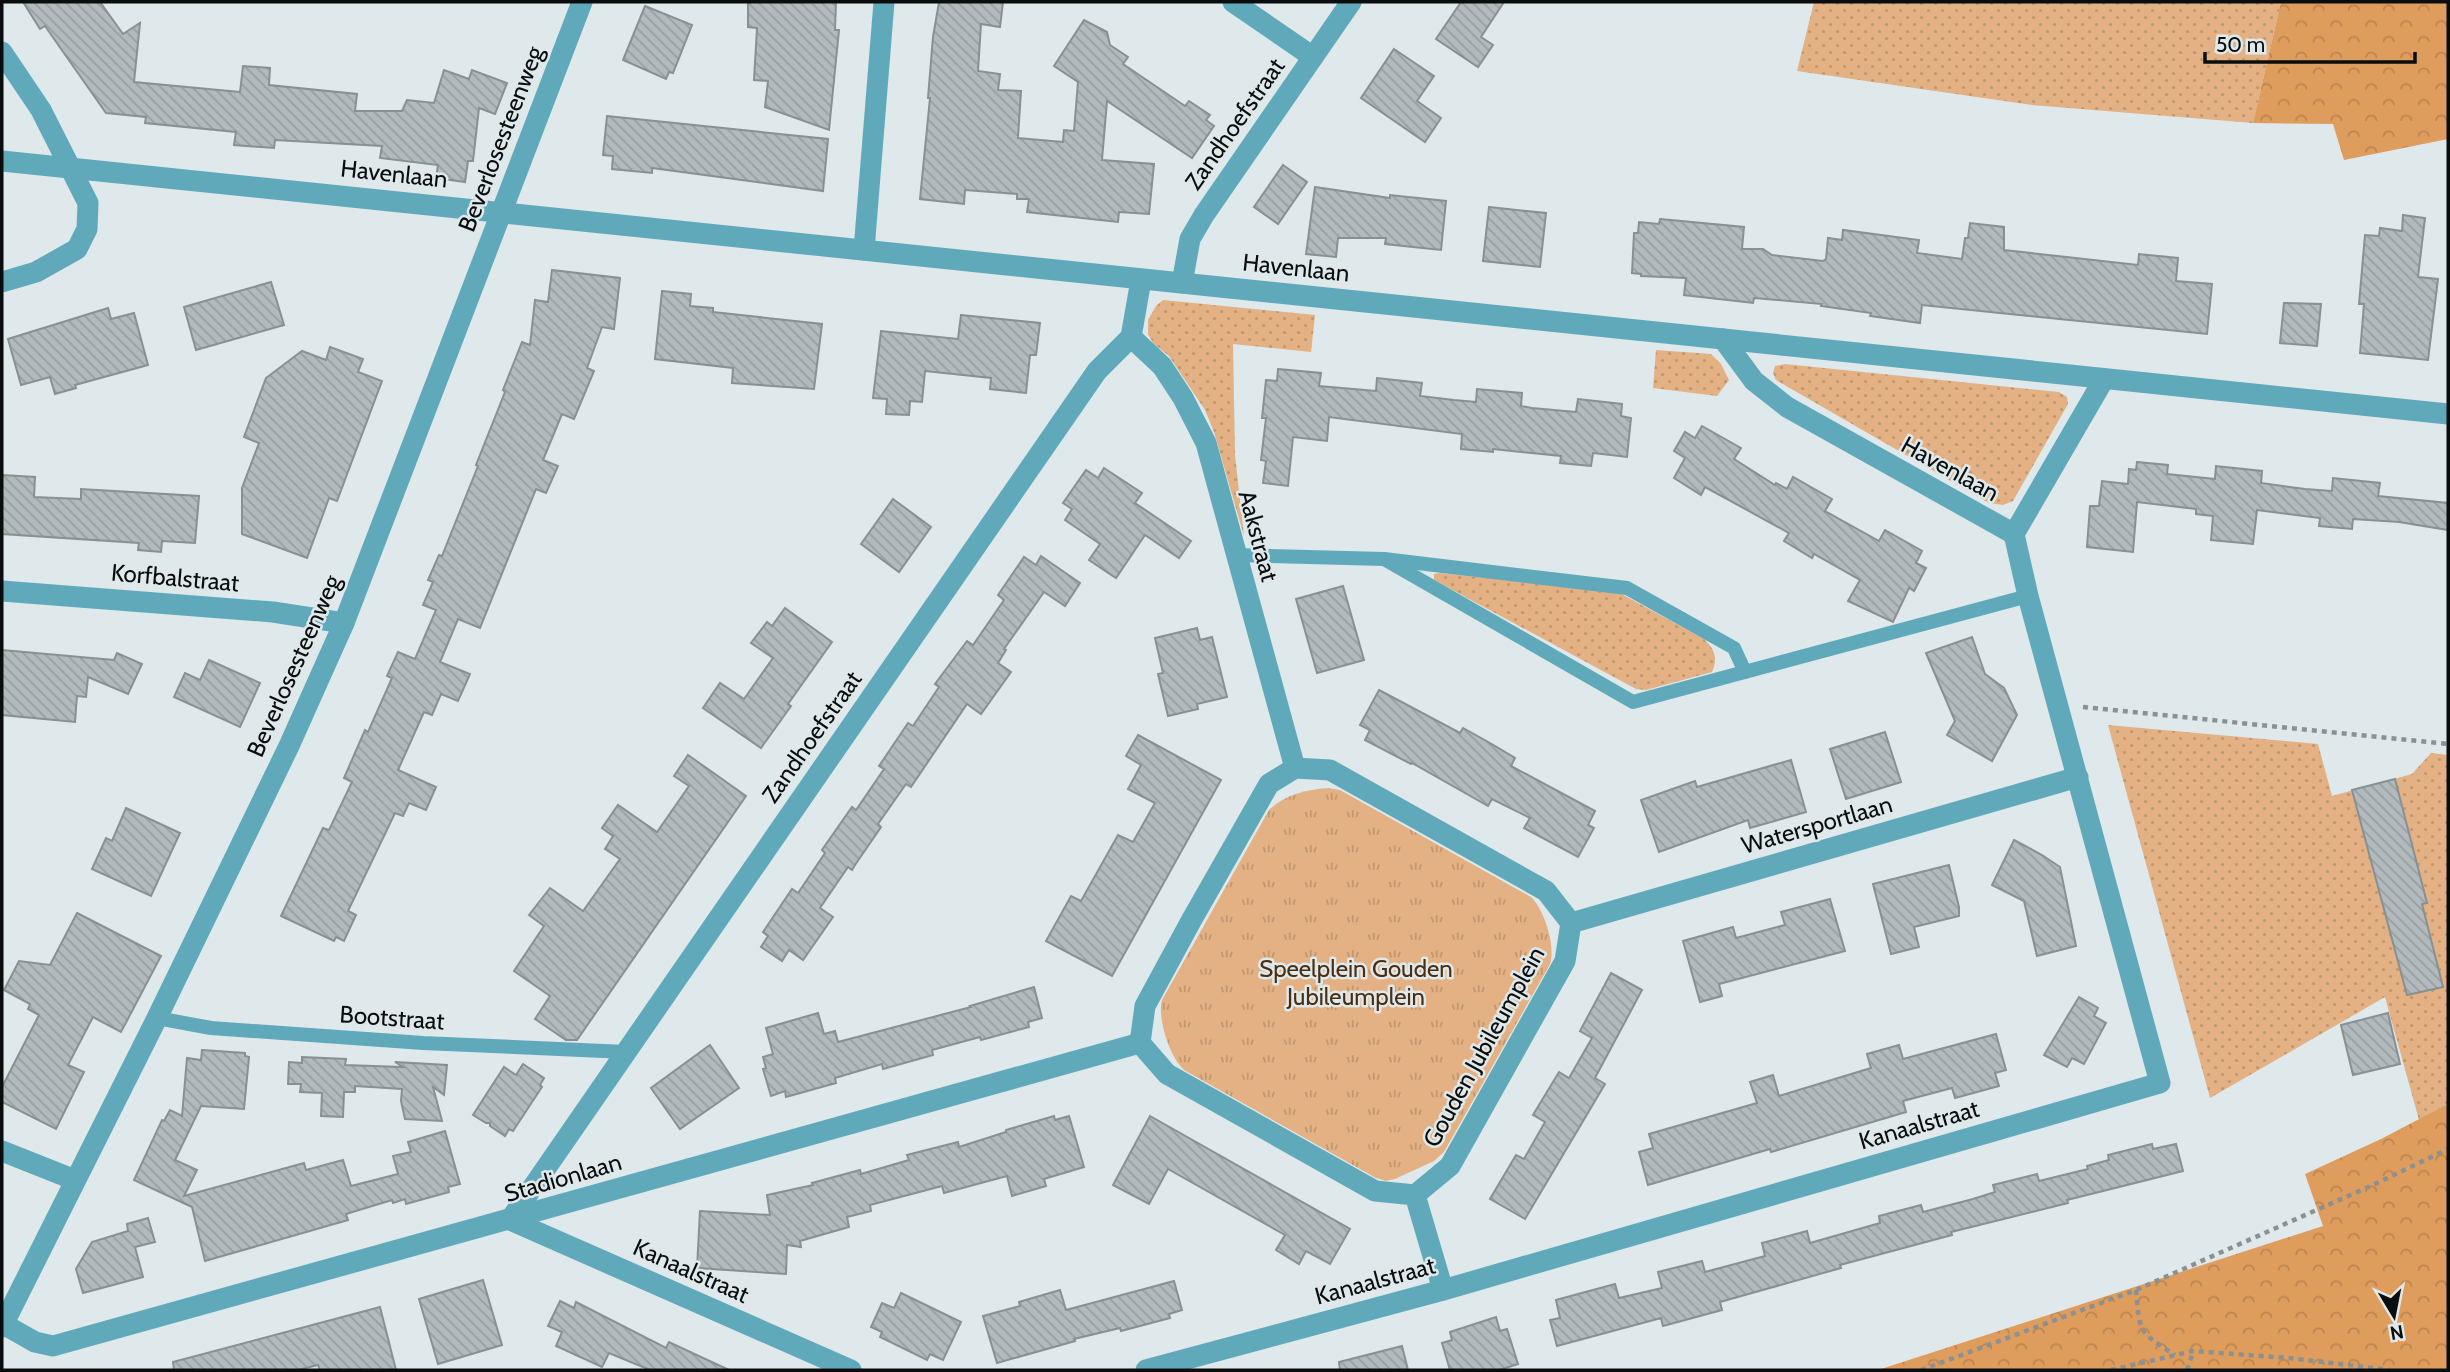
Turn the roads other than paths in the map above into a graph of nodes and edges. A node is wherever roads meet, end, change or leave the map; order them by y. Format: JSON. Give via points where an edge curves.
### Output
{"nodes":[{"id":1,"x":582,"y":2,"type":"edge"},
{"id":2,"x":884,"y":2,"type":"edge"},
{"id":3,"x":1233,"y":2,"type":"edge"},
{"id":4,"x":1351,"y":2,"type":"edge"},
{"id":5,"x":2,"y":52,"type":"edge"},
{"id":6,"x":1313,"y":57,"type":"junction"},
{"id":7,"x":2,"y":161,"type":"edge"},
{"id":8,"x":68,"y":168,"type":"junction"},
{"id":9,"x":503,"y":211,"type":"junction"},
{"id":10,"x":864,"y":250,"type":"junction"},
{"id":11,"x":1141,"y":280,"type":"junction"},
{"id":12,"x":2,"y":282,"type":"edge"},
{"id":13,"x":1182,"y":284,"type":"junction"},
{"id":14,"x":1131,"y":337,"type":"junction"},
{"id":15,"x":1723,"y":339,"type":"junction"},
{"id":16,"x":2104,"y":379,"type":"junction"},
{"id":17,"x":2448,"y":414,"type":"edge"},
{"id":18,"x":2014,"y":534,"type":"junction"},
{"id":19,"x":1236,"y":555,"type":"junction"},
{"id":20,"x":1384,"y":559,"type":"junction"},
{"id":21,"x":2,"y":591,"type":"edge"},
{"id":22,"x":2028,"y":596,"type":"junction"},
{"id":23,"x":344,"y":623,"type":"junction"},
{"id":24,"x":1745,"y":672,"type":"junction"},
{"id":25,"x":1295,"y":768,"type":"junction"},
{"id":26,"x":2078,"y":777,"type":"junction"},
{"id":27,"x":1571,"y":923,"type":"junction"},
{"id":28,"x":157,"y":1018,"type":"junction"},
{"id":29,"x":1140,"y":1043,"type":"junction"},
{"id":30,"x":626,"y":1052,"type":"junction"},
{"id":31,"x":2,"y":1151,"type":"edge"},
{"id":32,"x":75,"y":1180,"type":"junction"},
{"id":33,"x":1415,"y":1195,"type":"junction"},
{"id":34,"x":510,"y":1220,"type":"junction"},
{"id":35,"x":1443,"y":1290,"type":"junction"},
{"id":36,"x":2,"y":1326,"type":"edge"},
{"id":37,"x":850,"y":1370,"type":"edge"},
{"id":38,"x":1146,"y":1370,"type":"edge"}],
"edges":[{"from":1,"to":9,"type":"street","name":"Beverlosesteenweg"},
{"from":2,"to":10,"type":"street"},
{"from":3,"to":6,"type":"street"},
{"from":4,"to":6,"type":"street","name":"Zandhoefstraat"},
{"from":5,"to":8,"type":"street","via":[[41,110]]},
{"from":6,"to":13,"type":"street","name":"Zandhoefstraat","via":[[1190,239]]},
{"from":7,"to":8,"type":"street","name":"Havenlaan"},
{"from":8,"to":9,"type":"street","name":"Havenlaan"},
{"from":8,"to":12,"type":"street","via":[[88,203],[87,229],[77,249],[36,272]]},
{"from":9,"to":10,"type":"street","name":"Havenlaan"},
{"from":9,"to":23,"type":"street","name":"Beverlosesteenweg"},
{"from":10,"to":11,"type":"street","name":"Havenlaan"},
{"from":11,"to":13,"type":"street","name":"Havenlaan"},
{"from":11,"to":14,"type":"street"},
{"from":13,"to":15,"type":"street","name":"Havenlaan"},
{"from":14,"to":19,"type":"street","name":"Aakstraat","via":[[1162,366],[1206,443]]},
{"from":14,"to":30,"type":"street","name":"Zandhoefstraat","via":[[1097,371]]},
{"from":15,"to":16,"type":"street","name":"Havenlaan"},
{"from":15,"to":18,"type":"street","name":"Havenlaan","via":[[1754,380],[1787,407]]},
{"from":16,"to":17,"type":"street","name":"Havenlaan"},
{"from":16,"to":18,"type":"street","name":"Havenlaan"},
{"from":18,"to":22,"type":"street","name":"Kanaalstraat"},
{"from":19,"to":20,"type":"lane"},
{"from":19,"to":25,"type":"street","name":"Aakstraat"},
{"from":20,"to":24,"type":"lane","via":[[1627,588],[1734,648]]},
{"from":20,"to":24,"type":"lane","via":[[1633,702]]},
{"from":21,"to":23,"type":"street","name":"Korfbalstraat","via":[[273,612]]},
{"from":22,"to":24,"type":"lane"},
{"from":22,"to":26,"type":"street","name":"Kanaalstraat"},
{"from":23,"to":28,"type":"street","name":"Beverlosesteenweg"},
{"from":25,"to":27,"type":"street","via":[[1330,770],[1438,830],[1546,891]]},
{"from":25,"to":29,"type":"street","via":[[1269,784],[1191,921],[1145,1006]]},
{"from":26,"to":27,"type":"street","name":"Watersportlaan"},
{"from":26,"to":35,"type":"street","name":"Kanaalstraat","via":[[2160,1083]]},
{"from":27,"to":33,"type":"street","name":"Gouden Jubileumplein","via":[[1565,961],[1450,1166]]},
{"from":28,"to":30,"type":"lane","name":"Bootstraat","via":[[211,1028]]},
{"from":28,"to":32,"type":"street","name":"Beverlosesteenweg"},
{"from":29,"to":33,"type":"street","via":[[1167,1074],[1375,1191]]},
{"from":29,"to":34,"type":"street","name":"Stadionlaan"},
{"from":30,"to":34,"type":"street","name":"Zandhoefstraat"},
{"from":31,"to":32,"type":"street"},
{"from":32,"to":36,"type":"street","name":"Beverlosesteenweg"},
{"from":33,"to":35,"type":"street"},
{"from":34,"to":36,"type":"street","name":"Stadionlaan","via":[[52,1346]]},
{"from":34,"to":37,"type":"street","name":"Kanaalstraat"},
{"from":35,"to":38,"type":"street","name":"Kanaalstraat"}]}
